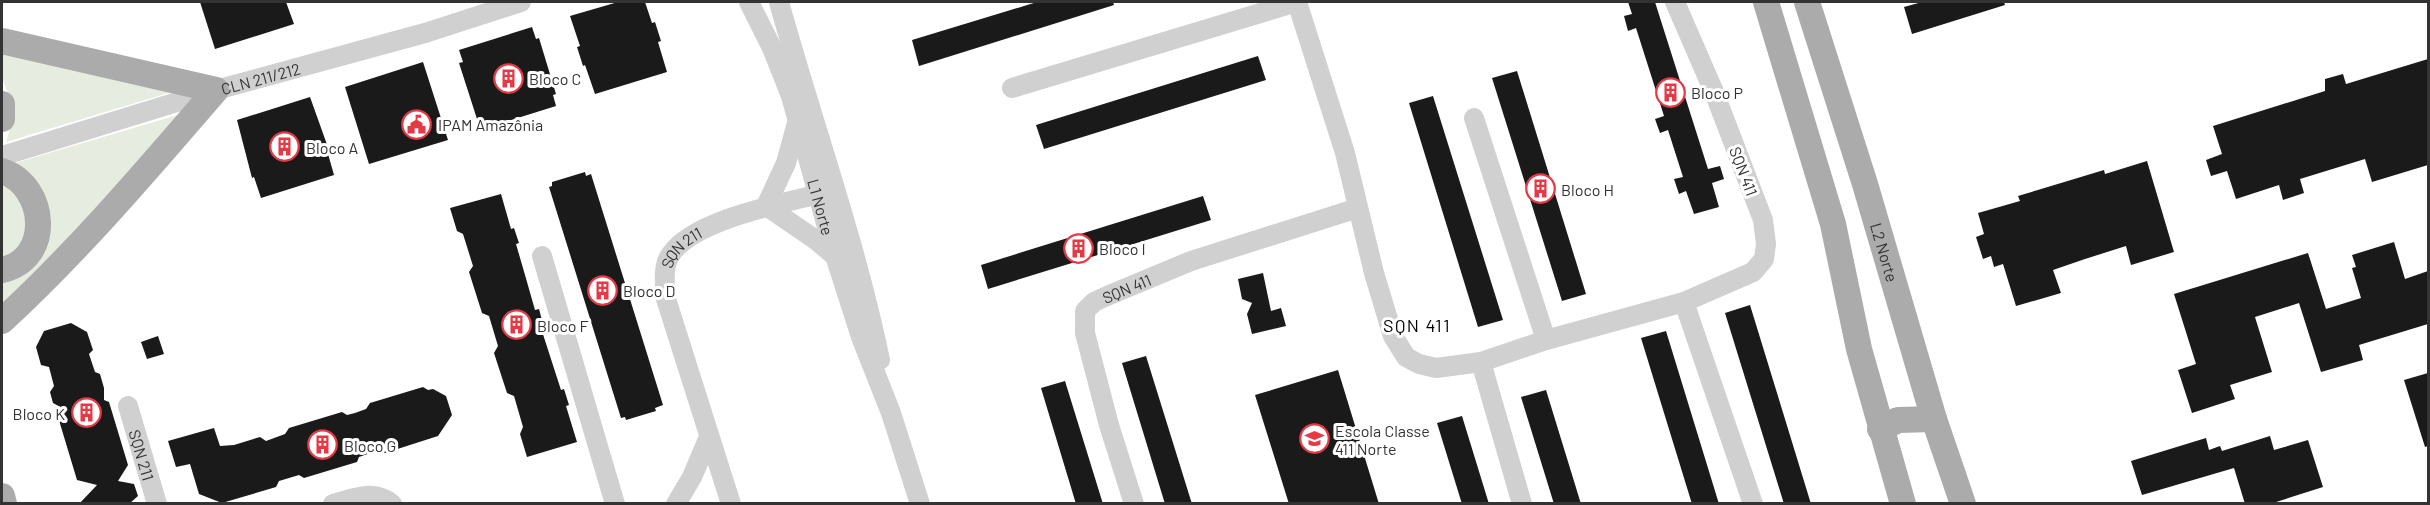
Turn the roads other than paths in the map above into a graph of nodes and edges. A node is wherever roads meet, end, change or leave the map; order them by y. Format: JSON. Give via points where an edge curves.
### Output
{"nodes":[{"id":1,"x":521,"y":2,"type":"edge"},
{"id":2,"x":749,"y":2,"type":"edge"},
{"id":3,"x":779,"y":2,"type":"edge"},
{"id":4,"x":1297,"y":2,"type":"edge"},
{"id":5,"x":1675,"y":2,"type":"edge"},
{"id":6,"x":1766,"y":2,"type":"edge"},
{"id":7,"x":1807,"y":2,"type":"edge"},
{"id":8,"x":2,"y":41,"type":"edge"},
{"id":9,"x":1012,"y":88,"type":"dead end"},
{"id":10,"x":216,"y":90,"type":"junction"},
{"id":11,"x":2,"y":104,"type":"edge"},
{"id":12,"x":1474,"y":118,"type":"dead end"},
{"id":13,"x":2,"y":119,"type":"edge"},
{"id":14,"x":798,"y":120,"type":"junction"},
{"id":15,"x":2,"y":156,"type":"edge"},
{"id":16,"x":2,"y":171,"type":"edge"},
{"id":17,"x":826,"y":193,"type":"junction"},
{"id":18,"x":766,"y":206,"type":"junction"},
{"id":19,"x":1358,"y":208,"type":"junction"},
{"id":20,"x":542,"y":256,"type":"dead end"},
{"id":21,"x":835,"y":256,"type":"junction"},
{"id":22,"x":2,"y":270,"type":"edge"},
{"id":23,"x":1684,"y":302,"type":"junction"},
{"id":24,"x":2,"y":321,"type":"edge"},
{"id":25,"x":1546,"y":340,"type":"junction"},
{"id":26,"x":1480,"y":362,"type":"junction"},
{"id":27,"x":128,"y":406,"type":"dead end"},
{"id":28,"x":891,"y":413,"type":"junction"},
{"id":29,"x":1934,"y":419,"type":"junction"},
{"id":30,"x":1880,"y":429,"type":"junction"},
{"id":31,"x":709,"y":437,"type":"junction"},
{"id":32,"x":2,"y":496,"type":"edge"},
{"id":33,"x":4,"y":504,"type":"edge"},
{"id":34,"x":157,"y":504,"type":"edge"},
{"id":35,"x":333,"y":504,"type":"edge"},
{"id":36,"x":392,"y":504,"type":"edge"},
{"id":37,"x":615,"y":504,"type":"edge"},
{"id":38,"x":676,"y":504,"type":"edge"},
{"id":39,"x":731,"y":504,"type":"edge"},
{"id":40,"x":920,"y":504,"type":"edge"},
{"id":41,"x":1134,"y":504,"type":"edge"},
{"id":42,"x":1522,"y":504,"type":"edge"},
{"id":43,"x":1753,"y":504,"type":"edge"},
{"id":44,"x":1903,"y":504,"type":"edge"},
{"id":45,"x":1963,"y":504,"type":"edge"}],
"edges":[{"from":1,"to":10,"type":"street","name":"CLN 211/212","via":[[425,33]]},
{"from":2,"to":14,"type":"street","name":"L1 Norte","via":[[776,58]]},
{"from":3,"to":17,"type":"street","name":"L1 Norte","via":[[804,91]]},
{"from":4,"to":9,"type":"street","name":"SQN 411"},
{"from":4,"to":19,"type":"street","name":"SQN 411"},
{"from":5,"to":23,"type":"street","name":"SQN 411","via":[[1763,220],[1766,244],[1764,259],[1753,272]]},
{"from":6,"to":30,"type":"main road","via":[[1833,224]]},
{"from":7,"to":29,"type":"main road","name":"L2 Norte"},
{"from":8,"to":10,"type":"main road"},
{"from":10,"to":15,"type":"street","name":"CLN 211/212"},
{"from":10,"to":24,"type":"main road","via":[[43,284]]},
{"from":11,"to":13,"type":"main road"},
{"from":12,"to":25,"type":"street"},
{"from":14,"to":17,"type":"street","name":"L1 Norte"},
{"from":14,"to":18,"type":"street","via":[[786,163]]},
{"from":16,"to":22,"type":"main road","via":[[27,189],[34,200],[39,228],[29,254],[20,263]]},
{"from":17,"to":18,"type":"street","name":"SQN 211"},
{"from":17,"to":21,"type":"street","name":"L1 Norte"},
{"from":17,"to":28,"type":"street","name":"L1 Norte","via":[[868,300]]},
{"from":18,"to":21,"type":"street"},
{"from":18,"to":31,"type":"street","name":"SQN 211","via":[[687,237],[670,254],[667,264],[666,299]]},
{"from":19,"to":26,"type":"street","name":"SQN 411","via":[[1393,336],[1406,357],[1436,368]]},
{"from":19,"to":41,"type":"street","name":"SQN 411","via":[[1191,261],[1094,302],[1085,311],[1085,333]]},
{"from":20,"to":37,"type":"street"},
{"from":21,"to":28,"type":"street","name":"L1 Norte","via":[[861,338]]},
{"from":23,"to":25,"type":"street","name":"SQN 411"},
{"from":23,"to":43,"type":"street"},
{"from":25,"to":26,"type":"street","name":"SQN 411"},
{"from":26,"to":42,"type":"street"},
{"from":27,"to":34,"type":"street","name":"SQN 211"},
{"from":28,"to":40,"type":"street","name":"L1 Norte"},
{"from":29,"to":30,"type":"main road","via":[[1898,420]]},
{"from":29,"to":45,"type":"main road","name":"L2 Norte"},
{"from":30,"to":44,"type":"main road"},
{"from":31,"to":38,"type":"street"},
{"from":31,"to":39,"type":"street","name":"SQN 211"},
{"from":32,"to":33,"type":"main road"},
{"from":35,"to":36,"type":"street","via":[[370,495]]}]}
